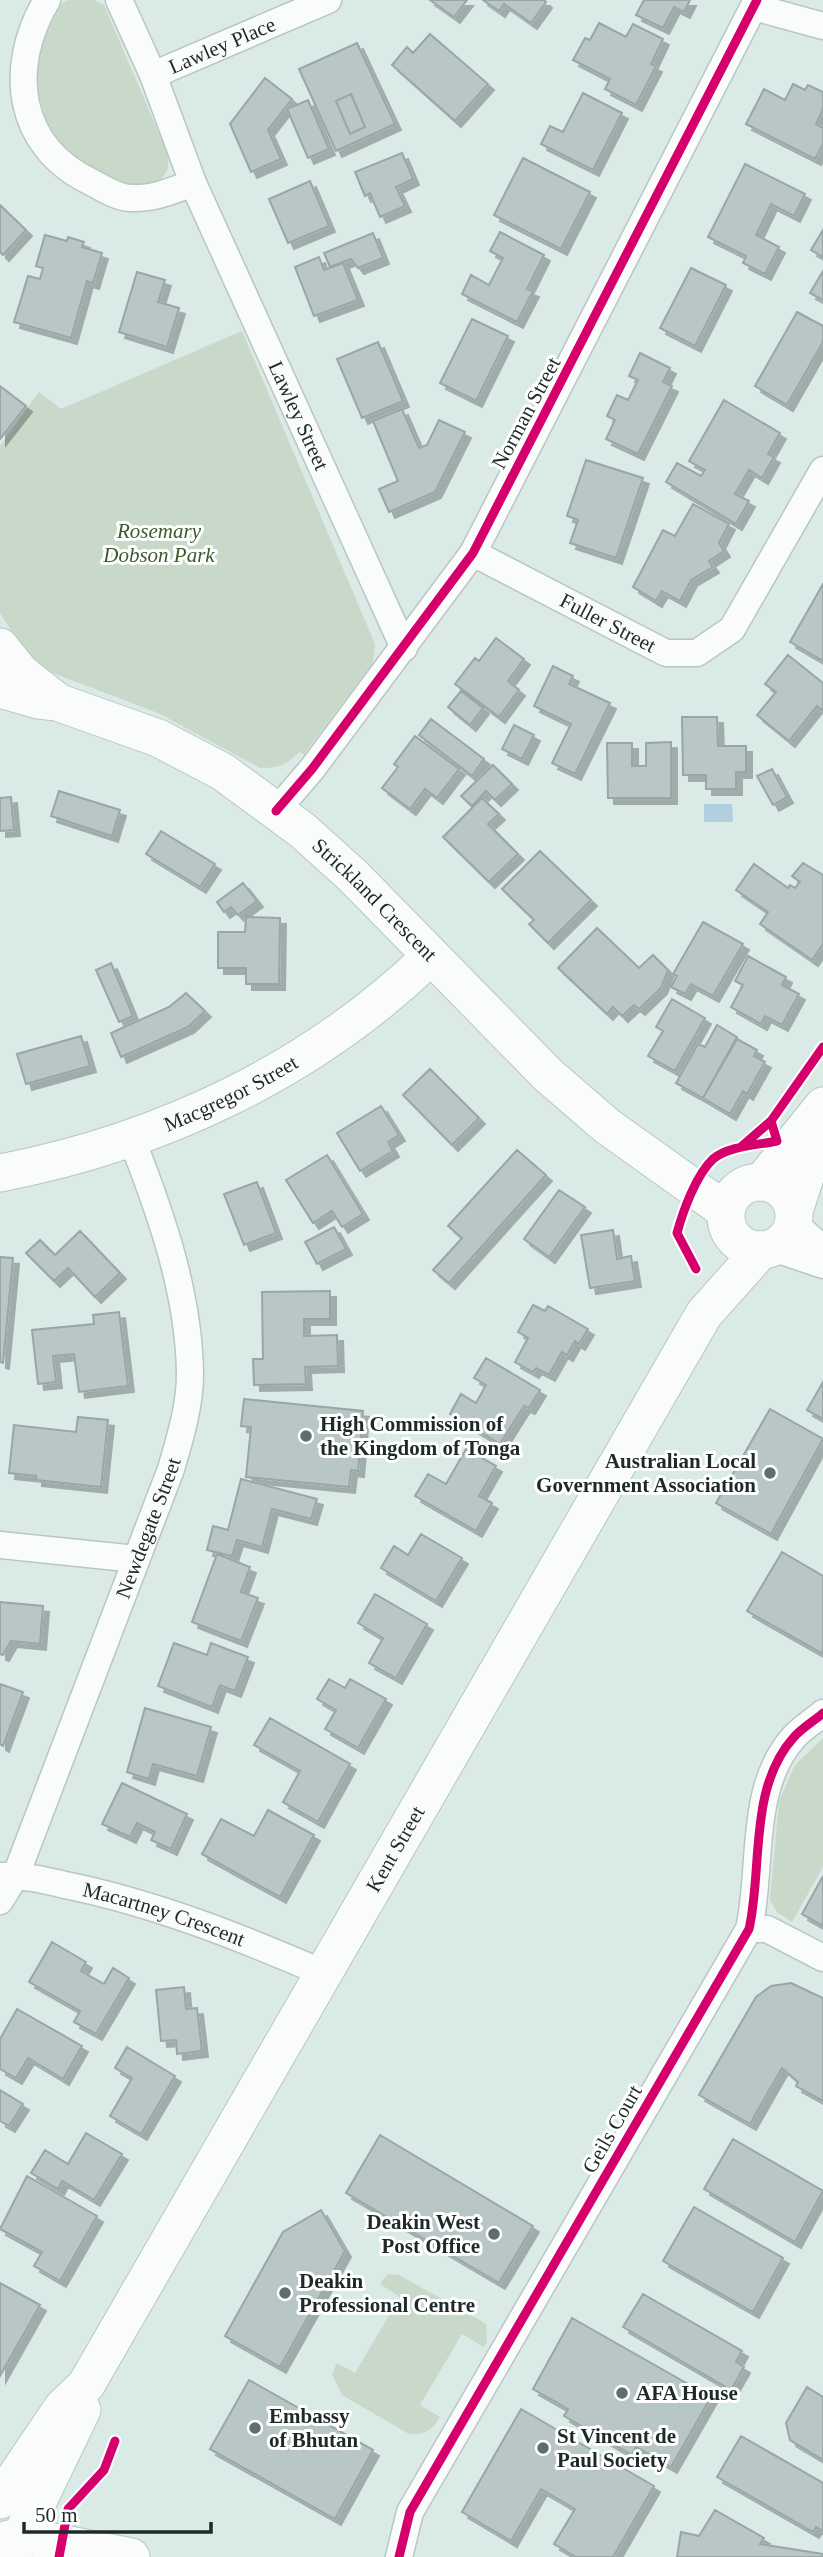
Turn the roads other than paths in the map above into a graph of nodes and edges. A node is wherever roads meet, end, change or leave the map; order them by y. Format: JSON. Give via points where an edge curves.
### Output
{"nodes":[{"id":1,"x":47,"y":0,"type":"edge"},
{"id":2,"x":119,"y":0,"type":"edge"},
{"id":3,"x":328,"y":0,"type":"edge"},
{"id":4,"x":755,"y":3,"type":"edge"},
{"id":5,"x":823,"y":26,"type":"edge"},
{"id":6,"x":153,"y":75,"type":"junction"},
{"id":7,"x":193,"y":183,"type":"junction"},
{"id":8,"x":823,"y":470,"type":"edge"},
{"id":9,"x":472,"y":553,"type":"junction"},
{"id":10,"x":0,"y":647,"type":"edge"},
{"id":11,"x":404,"y":648,"type":"junction"},
{"id":12,"x":0,"y":689,"type":"edge"},
{"id":13,"x":57,"y":702,"type":"junction"},
{"id":14,"x":276,"y":811,"type":"junction"},
{"id":15,"x":431,"y":956,"type":"junction"},
{"id":16,"x":823,"y":1106,"type":"edge"},
{"id":17,"x":823,"y":1122,"type":"edge"},
{"id":18,"x":132,"y":1140,"type":"junction"},
{"id":19,"x":651,"y":1155,"type":"junction"},
{"id":20,"x":0,"y":1173,"type":"edge"},
{"id":21,"x":758,"y":1182,"type":"junction"},
{"id":22,"x":727,"y":1219,"type":"junction"},
{"id":23,"x":780,"y":1233,"type":"junction"},
{"id":24,"x":823,"y":1249,"type":"edge"},
{"id":25,"x":823,"y":1265,"type":"edge"},
{"id":26,"x":704,"y":1314,"type":"junction"},
{"id":27,"x":0,"y":1545,"type":"edge"},
{"id":28,"x":136,"y":1559,"type":"junction"},
{"id":29,"x":823,"y":1713,"type":"edge"},
{"id":30,"x":8,"y":1875,"type":"edge"},
{"id":31,"x":0,"y":1902,"type":"edge"},
{"id":32,"x":749,"y":1929,"type":"junction"},
{"id":33,"x":823,"y":1958,"type":"edge"},
{"id":34,"x":323,"y":1973,"type":"junction"},
{"id":35,"x":86,"y":2385,"type":"junction"},
{"id":36,"x":0,"y":2500,"type":"edge"},
{"id":37,"x":11,"y":2545,"type":"edge"},
{"id":38,"x":131,"y":2557,"type":"edge"},
{"id":39,"x":399,"y":2557,"type":"edge"}],
"edges":[{"from":1,"to":7,"type":"street","via":[[31,31],[22,64],[22,89],[39,136],[53,158],[74,174],[128,198],[157,196]]},
{"from":2,"to":6,"type":"street","name":"Lawley Street"},
{"from":3,"to":6,"type":"street","name":"Lawley Place"},
{"from":4,"to":5,"type":"street"},
{"from":4,"to":9,"type":"street","name":"Norman Street"},
{"from":6,"to":7,"type":"street","name":"Lawley Street"},
{"from":7,"to":11,"type":"street","name":"Lawley Street"},
{"from":8,"to":9,"type":"street","name":"Fuller Street","via":[[732,629],[697,653],[666,653]]},
{"from":9,"to":11,"type":"street","name":"Norman Street"},
{"from":10,"to":13,"type":"main road","name":"Strickland Crescent","via":[[21,673]]},
{"from":11,"to":14,"type":"street","name":"Norman Street"},
{"from":12,"to":13,"type":"main road","name":"Strickland Crescent"},
{"from":13,"to":14,"type":"main road","name":"Strickland Crescent","via":[[158,738],[223,772]]},
{"from":14,"to":15,"type":"main road","name":"Strickland Crescent","via":[[353,876]]},
{"from":15,"to":18,"type":"main road","name":"Macgregor Street","via":[[348,1024],[267,1079]]},
{"from":15,"to":19,"type":"main road","name":"Strickland Crescent","via":[[548,1075],[607,1126]]},
{"from":16,"to":21,"type":"main road"},
{"from":17,"to":23,"type":"main road","name":"Kent Street"},
{"from":18,"to":20,"type":"main road","name":"Macgregor Street"},
{"from":18,"to":28,"type":"street","name":"Newdegate Street","via":[[169,1242],[180,1287],[190,1374],[184,1425]]},
{"from":19,"to":21,"type":"main road","name":"Strickland Crescent"},
{"from":19,"to":22,"type":"main road","name":"Strickland Crescent"},
{"from":21,"to":22,"type":"main road","via":[[735,1193]]},
{"from":21,"to":23,"type":"main road","via":[[783,1191]]},
{"from":22,"to":23,"type":"main road","via":[[741,1245]]},
{"from":22,"to":26,"type":"main road","name":"Kent Street"},
{"from":23,"to":24,"type":"street"},
{"from":23,"to":25,"type":"street"},
{"from":23,"to":26,"type":"main road","name":"Kent Street"},
{"from":26,"to":34,"type":"main road","name":"Kent Street"},
{"from":27,"to":28,"type":"street"},
{"from":28,"to":30,"type":"street","name":"Newdegate Street"},
{"from":29,"to":32,"type":"street","name":"Geils Court","via":[[793,1738],[763,1802]]},
{"from":30,"to":31,"type":"street","name":"Newdegate Street"},
{"from":30,"to":34,"type":"street","name":"Macartney Crescent","via":[[92,1890],[179,1916]]},
{"from":32,"to":33,"type":"street","via":[[767,1929]]},
{"from":32,"to":39,"type":"street","name":"Geils Court","via":[[410,2512]]},
{"from":34,"to":35,"type":"main road","name":"Kent Street"},
{"from":35,"to":36,"type":"main road","name":"Kent Street","via":[[63,2407]]},
{"from":35,"to":37,"type":"main road","name":"Kent Street","via":[[81,2414]]},
{"from":37,"to":38,"type":"main road"}]}
